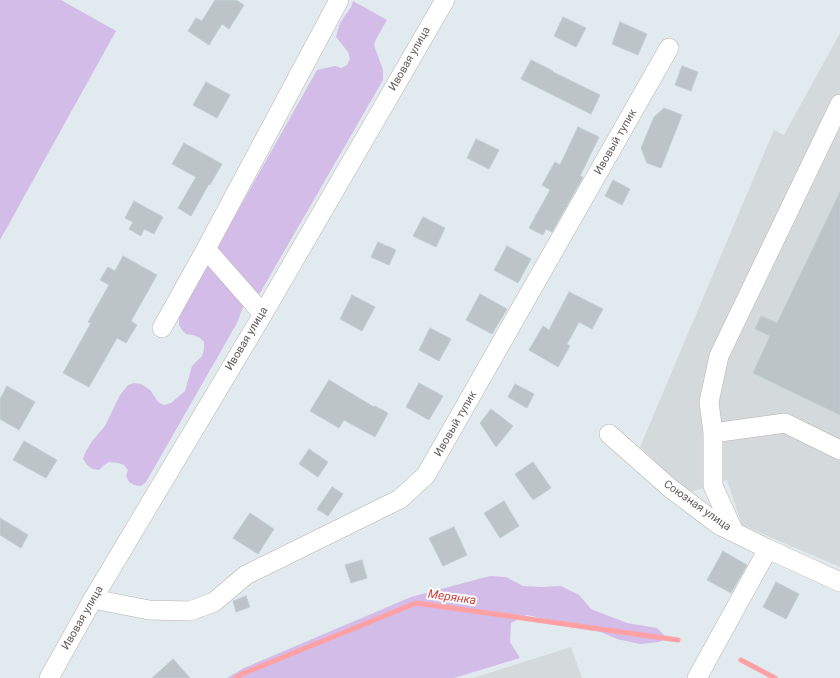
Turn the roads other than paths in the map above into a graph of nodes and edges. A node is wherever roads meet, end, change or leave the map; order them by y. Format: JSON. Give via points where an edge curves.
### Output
{"nodes":[{"id":1,"x":339,"y":0,"type":"edge"},
{"id":2,"x":445,"y":0,"type":"edge"},
{"id":3,"x":669,"y":48,"type":"dead end"},
{"id":4,"x":840,"y":104,"type":"edge"},
{"id":5,"x":206,"y":250,"type":"junction"},
{"id":6,"x":263,"y":314,"type":"junction"},
{"id":7,"x":162,"y":328,"type":"dead end"},
{"id":8,"x":713,"y":433,"type":"junction"},
{"id":9,"x":609,"y":434,"type":"dead end"},
{"id":10,"x":840,"y":450,"type":"edge"},
{"id":11,"x":734,"y":532,"type":"junction"},
{"id":12,"x":768,"y":549,"type":"junction"},
{"id":13,"x":840,"y":582,"type":"edge"},
{"id":14,"x":93,"y":599,"type":"junction"},
{"id":15,"x":49,"y":678,"type":"edge"},
{"id":16,"x":697,"y":678,"type":"edge"}],
"edges":[{"from":1,"to":5,"type":"street"},
{"from":2,"to":6,"type":"street","name":"Ивовая улица"},
{"from":3,"to":14,"type":"street","name":"Ивовый тупик","via":[[426,475],[400,499],[246,575],[214,602],[190,611],[149,610]]},
{"from":4,"to":8,"type":"street","via":[[719,356],[709,402]]},
{"from":5,"to":6,"type":"street"},
{"from":5,"to":7,"type":"street"},
{"from":6,"to":14,"type":"street","name":"Ивовая улица"},
{"from":8,"to":10,"type":"street","via":[[785,424]]},
{"from":8,"to":11,"type":"street","via":[[713,486]]},
{"from":9,"to":11,"type":"street","name":"Союзная улица","via":[[670,488],[720,525]]},
{"from":11,"to":12,"type":"street","name":"Союзная улица"},
{"from":12,"to":13,"type":"street","name":"Союзная улица"},
{"from":12,"to":16,"type":"street"},
{"from":14,"to":15,"type":"street","name":"Ивовая улица"}]}
